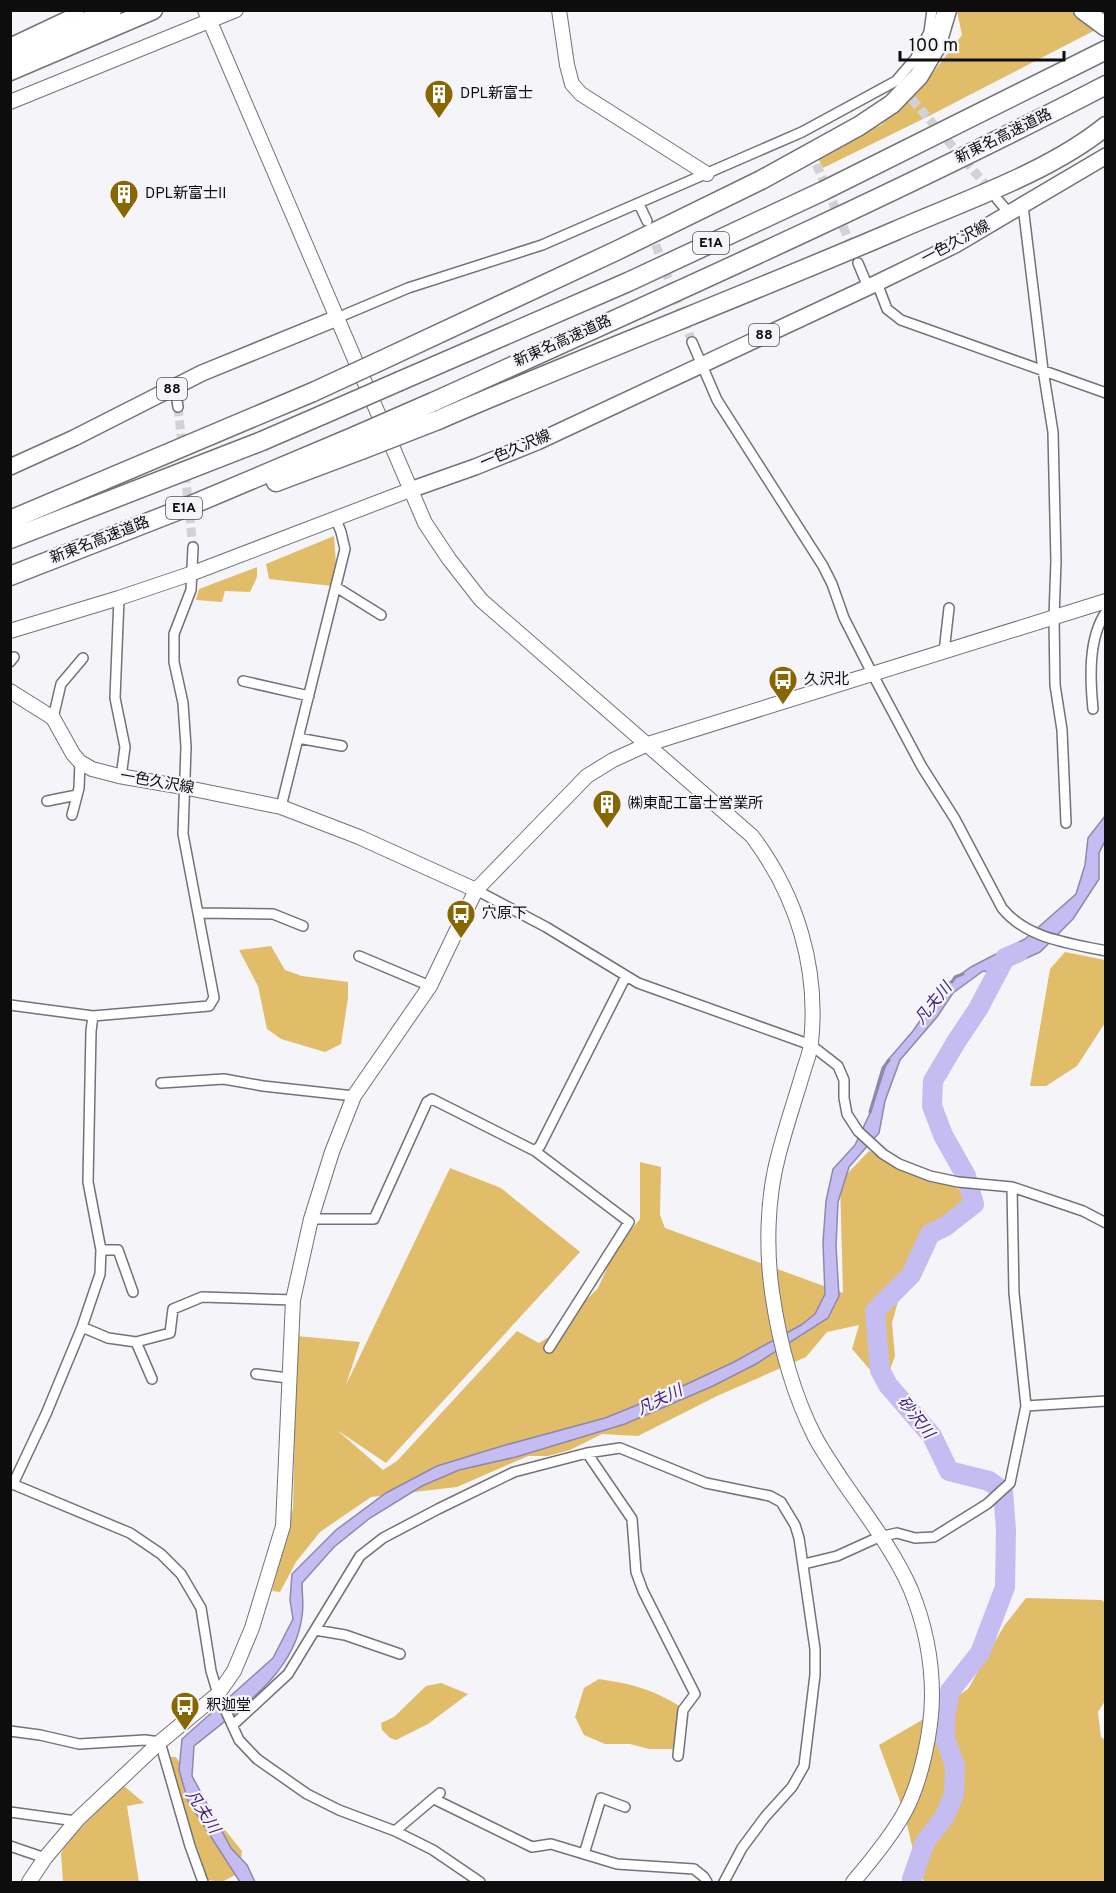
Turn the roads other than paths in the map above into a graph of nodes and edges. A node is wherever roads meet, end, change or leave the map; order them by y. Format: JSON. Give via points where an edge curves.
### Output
{"nodes":[{"id":1,"x":80,"y":10,"type":"edge"},
{"id":2,"x":112,"y":10,"type":"edge"},
{"id":3,"x":153,"y":10,"type":"edge"},
{"id":4,"x":236,"y":10,"type":"edge"},
{"id":5,"x":559,"y":10,"type":"edge"},
{"id":6,"x":932,"y":10,"type":"edge"},
{"id":7,"x":947,"y":10,"type":"edge"},
{"id":8,"x":1083,"y":10,"type":"edge"},
{"id":9,"x":208,"y":16,"type":"edge"},
{"id":10,"x":1106,"y":27,"type":"edge"},
{"id":11,"x":10,"y":43,"type":"edge"},
{"id":12,"x":1106,"y":50,"type":"edge"},
{"id":13,"x":10,"y":57,"type":"edge"},
{"id":14,"x":10,"y":70,"type":"edge"},
{"id":15,"x":1106,"y":86,"type":"edge"},
{"id":16,"x":10,"y":102,"type":"edge"},
{"id":17,"x":1106,"y":126,"type":"edge"},
{"id":18,"x":1106,"y":156,"type":"edge"},
{"id":19,"x":707,"y":174,"type":"junction"},
{"id":20,"x":997,"y":199,"type":"tunnel mouth"},
{"id":21,"x":639,"y":204,"type":"junction"},
{"id":22,"x":1017,"y":210,"type":"junction"},
{"id":23,"x":647,"y":222,"type":"tunnel mouth"},
{"id":24,"x":858,"y":263,"type":"tunnel mouth"},
{"id":25,"x":872,"y":285,"type":"junction"},
{"id":26,"x":337,"y":318,"type":"junction"},
{"id":27,"x":692,"y":342,"type":"tunnel mouth"},
{"id":28,"x":701,"y":364,"type":"junction"},
{"id":29,"x":1043,"y":370,"type":"junction"},
{"id":30,"x":175,"y":387,"type":"junction"},
{"id":31,"x":1106,"y":393,"type":"edge"},
{"id":32,"x":178,"y":407,"type":"tunnel mouth"},
{"id":33,"x":358,"y":443,"type":"junction"},
{"id":34,"x":10,"y":467,"type":"edge"},
{"id":35,"x":410,"y":490,"type":"junction"},
{"id":36,"x":335,"y":518,"type":"junction"},
{"id":37,"x":10,"y":519,"type":"edge"},
{"id":38,"x":10,"y":539,"type":"edge"},
{"id":39,"x":193,"y":547,"type":"tunnel mouth"},
{"id":40,"x":193,"y":573,"type":"junction"},
{"id":41,"x":10,"y":576,"type":"edge"},
{"id":42,"x":336,"y":587,"type":"junction"},
{"id":43,"x":119,"y":598,"type":"junction"},
{"id":44,"x":1106,"y":601,"type":"edge"},
{"id":45,"x":949,"y":608,"type":"dead end"},
{"id":46,"x":1106,"y":612,"type":"edge"},
{"id":47,"x":381,"y":615,"type":"dead end"},
{"id":48,"x":1054,"y":617,"type":"junction"},
{"id":49,"x":10,"y":632,"type":"edge"},
{"id":50,"x":944,"y":652,"type":"junction"},
{"id":51,"x":83,"y":658,"type":"dead end"},
{"id":52,"x":873,"y":675,"type":"junction"},
{"id":53,"x":243,"y":681,"type":"dead end"},
{"id":54,"x":10,"y":691,"type":"edge"},
{"id":55,"x":309,"y":696,"type":"junction"},
{"id":56,"x":1093,"y":709,"type":"dead end"},
{"id":57,"x":53,"y":718,"type":"junction"},
{"id":58,"x":298,"y":738,"type":"junction"},
{"id":59,"x":648,"y":744,"type":"junction"},
{"id":60,"x":342,"y":746,"type":"dead end"},
{"id":61,"x":80,"y":762,"type":"junction"},
{"id":62,"x":121,"y":777,"type":"junction"},
{"id":63,"x":183,"y":787,"type":"junction"},
{"id":64,"x":77,"y":795,"type":"junction"},
{"id":65,"x":47,"y":801,"type":"dead end"},
{"id":66,"x":281,"y":807,"type":"junction"},
{"id":67,"x":72,"y":815,"type":"dead end"},
{"id":68,"x":1066,"y":823,"type":"dead end"},
{"id":69,"x":476,"y":890,"type":"junction"},
{"id":70,"x":200,"y":913,"type":"junction"},
{"id":71,"x":303,"y":926,"type":"dead end"},
{"id":72,"x":1106,"y":951,"type":"edge"},
{"id":73,"x":359,"y":956,"type":"dead end"},
{"id":74,"x":626,"y":976,"type":"junction"},
{"id":75,"x":430,"y":986,"type":"junction"},
{"id":76,"x":10,"y":1005,"type":"edge"},
{"id":77,"x":93,"y":1016,"type":"junction"},
{"id":78,"x":811,"y":1045,"type":"junction"},
{"id":79,"x":160,"y":1083,"type":"dead end"},
{"id":80,"x":354,"y":1096,"type":"junction"},
{"id":81,"x":535,"y":1151,"type":"junction"},
{"id":82,"x":1012,"y":1187,"type":"junction"},
{"id":83,"x":311,"y":1219,"type":"junction"},
{"id":84,"x":1106,"y":1223,"type":"edge"},
{"id":85,"x":101,"y":1250,"type":"junction"},
{"id":86,"x":133,"y":1292,"type":"dead end"},
{"id":87,"x":293,"y":1300,"type":"junction"},
{"id":88,"x":82,"y":1327,"type":"junction"},
{"id":89,"x":136,"y":1342,"type":"junction"},
{"id":90,"x":549,"y":1348,"type":"dead end"},
{"id":91,"x":256,"y":1374,"type":"dead end"},
{"id":92,"x":288,"y":1378,"type":"junction"},
{"id":93,"x":153,"y":1379,"type":"dead end"},
{"id":94,"x":1106,"y":1401,"type":"edge"},
{"id":95,"x":1026,"y":1406,"type":"junction"},
{"id":96,"x":587,"y":1453,"type":"junction"},
{"id":97,"x":12,"y":1483,"type":"edge"},
{"id":98,"x":879,"y":1537,"type":"junction"},
{"id":99,"x":804,"y":1564,"type":"junction"},
{"id":100,"x":315,"y":1630,"type":"junction"},
{"id":101,"x":400,"y":1654,"type":"dead end"},
{"id":102,"x":218,"y":1694,"type":"junction"},
{"id":103,"x":233,"y":1725,"type":"junction"},
{"id":104,"x":10,"y":1731,"type":"edge"},
{"id":105,"x":160,"y":1742,"type":"junction"},
{"id":106,"x":678,"y":1756,"type":"dead end"},
{"id":107,"x":625,"y":1807,"type":"dead end"},
{"id":108,"x":10,"y":1812,"type":"edge"},
{"id":109,"x":76,"y":1821,"type":"junction"},
{"id":110,"x":395,"y":1830,"type":"junction"},
{"id":111,"x":10,"y":1846,"type":"edge"},
{"id":112,"x":584,"y":1854,"type":"junction"},
{"id":113,"x":45,"y":1858,"type":"junction"},
{"id":114,"x":29,"y":1882,"type":"edge"},
{"id":115,"x":203,"y":1882,"type":"edge"},
{"id":116,"x":480,"y":1882,"type":"edge"},
{"id":117,"x":707,"y":1882,"type":"edge"},
{"id":118,"x":724,"y":1882,"type":"edge"},
{"id":119,"x":853,"y":1882,"type":"edge"}],
"edges":[{"from":1,"to":11,"type":"street"},
{"from":2,"to":13,"type":"highway"},
{"from":3,"to":14,"type":"highway"},
{"from":4,"to":9,"type":"street"},
{"from":5,"to":19,"type":"street","via":[[567,65],[572,84],[581,94]]},
{"from":6,"to":19,"type":"street","via":[[929,32],[898,83],[804,135]]},
{"from":7,"to":37,"type":"highway","bridge":true,"via":[[936,47],[919,76],[892,104],[761,180],[313,392]]},
{"from":8,"to":10,"type":"highway"},
{"from":9,"to":16,"type":"street"},
{"from":9,"to":26,"type":"street"},
{"from":12,"to":38,"type":"highway","name":"新東名高速道路","number":"E1A","bridge":true,"via":[[812,196],[627,282],[262,441]]},
{"from":15,"to":33,"type":"highway","name":"新東名高速道路","number":"E1A","bridge":true,"via":[[642,307],[432,402]]},
{"from":17,"to":33,"type":"highway","bridge":true,"via":[[1067,154],[1020,177],[780,280],[438,420]]},
{"from":18,"to":22,"type":"main road","name":"一色久沢線","number":"88"},
{"from":19,"to":21,"type":"street"},
{"from":20,"to":22,"type":"street"},
{"from":21,"to":23,"type":"street"},
{"from":21,"to":26,"type":"street","via":[[542,244],[408,288]]},
{"from":22,"to":25,"type":"main road","name":"一色久沢線","number":"88"},
{"from":22,"to":29,"type":"street"},
{"from":24,"to":25,"type":"street"},
{"from":25,"to":28,"type":"main road","name":"一色久沢線","number":"88"},
{"from":25,"to":29,"type":"street","via":[[887,309],[901,320]]},
{"from":26,"to":30,"type":"main road","number":"88"},
{"from":26,"to":35,"type":"street"},
{"from":27,"to":28,"type":"street"},
{"from":28,"to":35,"type":"main road","name":"一色久沢線","number":"88","via":[[537,442]]},
{"from":28,"to":52,"type":"street","via":[[735,432],[823,566]]},
{"from":29,"to":31,"type":"street"},
{"from":29,"to":48,"type":"street","via":[[1053,432]]},
{"from":30,"to":32,"type":"street"},
{"from":30,"to":34,"type":"main road","number":"88"},
{"from":33,"to":41,"type":"highway","name":"新東名高速道路","number":"E1A"},
{"from":35,"to":36,"type":"street"},
{"from":35,"to":59,"type":"street","via":[[425,523],[481,600]]},
{"from":36,"to":40,"type":"street"},
{"from":36,"to":42,"type":"street","via":[[345,549]]},
{"from":39,"to":40,"type":"street"},
{"from":40,"to":43,"type":"street"},
{"from":40,"to":63,"type":"street","via":[[188,600],[174,634],[186,747]]},
{"from":42,"to":47,"type":"street"},
{"from":42,"to":55,"type":"street"},
{"from":43,"to":49,"type":"street"},
{"from":43,"to":62,"type":"street","via":[[115,698],[125,747]]},
{"from":44,"to":48,"type":"street"},
{"from":45,"to":50,"type":"street"},
{"from":46,"to":56,"type":"street","via":[[1098,626],[1093,652]]},
{"from":48,"to":50,"type":"street"},
{"from":48,"to":68,"type":"street"},
{"from":50,"to":52,"type":"street"},
{"from":51,"to":57,"type":"street","via":[[62,684]]},
{"from":52,"to":59,"type":"street"},
{"from":52,"to":72,"type":"street","via":[[1011,920],[1052,939]]},
{"from":53,"to":55,"type":"street"},
{"from":54,"to":57,"type":"street"},
{"from":55,"to":58,"type":"street"},
{"from":57,"to":61,"type":"street"},
{"from":58,"to":60,"type":"street"},
{"from":58,"to":66,"type":"street"},
{"from":59,"to":69,"type":"street","via":[[588,776]]},
{"from":59,"to":78,"type":"street","via":[[752,836],[771,861],[799,922],[806,950],[811,983]]},
{"from":61,"to":62,"type":"street","name":"一色久沢線"},
{"from":61,"to":64,"type":"street"},
{"from":62,"to":63,"type":"street","name":"一色久沢線"},
{"from":63,"to":66,"type":"street","name":"一色久沢線"},
{"from":63,"to":70,"type":"street","via":[[183,834]]},
{"from":64,"to":65,"type":"street"},
{"from":64,"to":67,"type":"street"},
{"from":66,"to":69,"type":"street","name":"一色久沢線"},
{"from":69,"to":74,"type":"street"},
{"from":69,"to":75,"type":"street"},
{"from":70,"to":71,"type":"street","via":[[273,914]]},
{"from":70,"to":77,"type":"street","via":[[214,999],[209,1006]]},
{"from":73,"to":75,"type":"street"},
{"from":74,"to":78,"type":"street"},
{"from":74,"to":81,"type":"street"},
{"from":75,"to":80,"type":"street"},
{"from":76,"to":77,"type":"street"},
{"from":77,"to":85,"type":"street","via":[[88,1182]]},
{"from":78,"to":82,"type":"street","via":[[838,1066],[844,1080],[848,1114],[858,1131],[883,1154],[930,1176]]},
{"from":78,"to":98,"type":"street","via":[[772,1184],[771,1287],[783,1353],[815,1438]]},
{"from":79,"to":80,"type":"street","via":[[224,1079]]},
{"from":80,"to":83,"type":"street"},
{"from":81,"to":83,"type":"street","via":[[432,1099],[427,1102],[374,1219]]},
{"from":81,"to":90,"type":"street","via":[[629,1222]]},
{"from":82,"to":84,"type":"street"},
{"from":82,"to":95,"type":"street","via":[[1014,1293]]},
{"from":83,"to":87,"type":"street"},
{"from":85,"to":86,"type":"street","via":[[118,1250]]},
{"from":85,"to":88,"type":"street","via":[[100,1274]]},
{"from":87,"to":89,"type":"street","via":[[202,1297],[173,1309],[170,1333]]},
{"from":87,"to":92,"type":"street"},
{"from":88,"to":89,"type":"street","via":[[108,1338]]},
{"from":88,"to":97,"type":"street"},
{"from":89,"to":93,"type":"street"},
{"from":91,"to":92,"type":"street"},
{"from":92,"to":102,"type":"street","via":[[283,1526],[252,1628],[234,1671]]},
{"from":94,"to":95,"type":"street"},
{"from":95,"to":98,"type":"street","via":[[1010,1482],[996,1498],[934,1538],[897,1533]]},
{"from":96,"to":99,"type":"street","via":[[620,1448],[706,1483],[770,1496],[781,1502],[795,1525]]},
{"from":96,"to":100,"type":"street","via":[[514,1472],[383,1538],[360,1556]]},
{"from":96,"to":106,"type":"street","via":[[632,1519],[636,1572],[695,1694],[683,1710]]},
{"from":97,"to":102,"type":"street","via":[[130,1533],[161,1554],[181,1574],[201,1608]]},
{"from":98,"to":99,"type":"street","via":[[837,1556]]},
{"from":98,"to":119,"type":"street","via":[[910,1589],[920,1616],[932,1695],[921,1769],[904,1812],[878,1853]]},
{"from":99,"to":118,"type":"street","via":[[815,1649],[804,1766],[792,1787],[742,1848]]},
{"from":100,"to":101,"type":"street","via":[[345,1635]]},
{"from":100,"to":103,"type":"street","via":[[288,1674]]},
{"from":102,"to":103,"type":"street"},
{"from":102,"to":105,"type":"street"},
{"from":103,"to":110,"type":"street","via":[[239,1740],[257,1759],[307,1794]]},
{"from":104,"to":105,"type":"street","via":[[79,1744]]},
{"from":105,"to":109,"type":"street"},
{"from":105,"to":115,"type":"street"},
{"from":107,"to":112,"type":"street","via":[[601,1798]]},
{"from":108,"to":109,"type":"street"},
{"from":109,"to":113,"type":"street"},
{"from":110,"to":112,"type":"street","via":[[437,1796],[532,1846],[551,1844]]},
{"from":110,"to":116,"type":"street"},
{"from":111,"to":113,"type":"street"},
{"from":112,"to":117,"type":"street","via":[[617,1864],[694,1869]]},
{"from":113,"to":114,"type":"street"}]}
